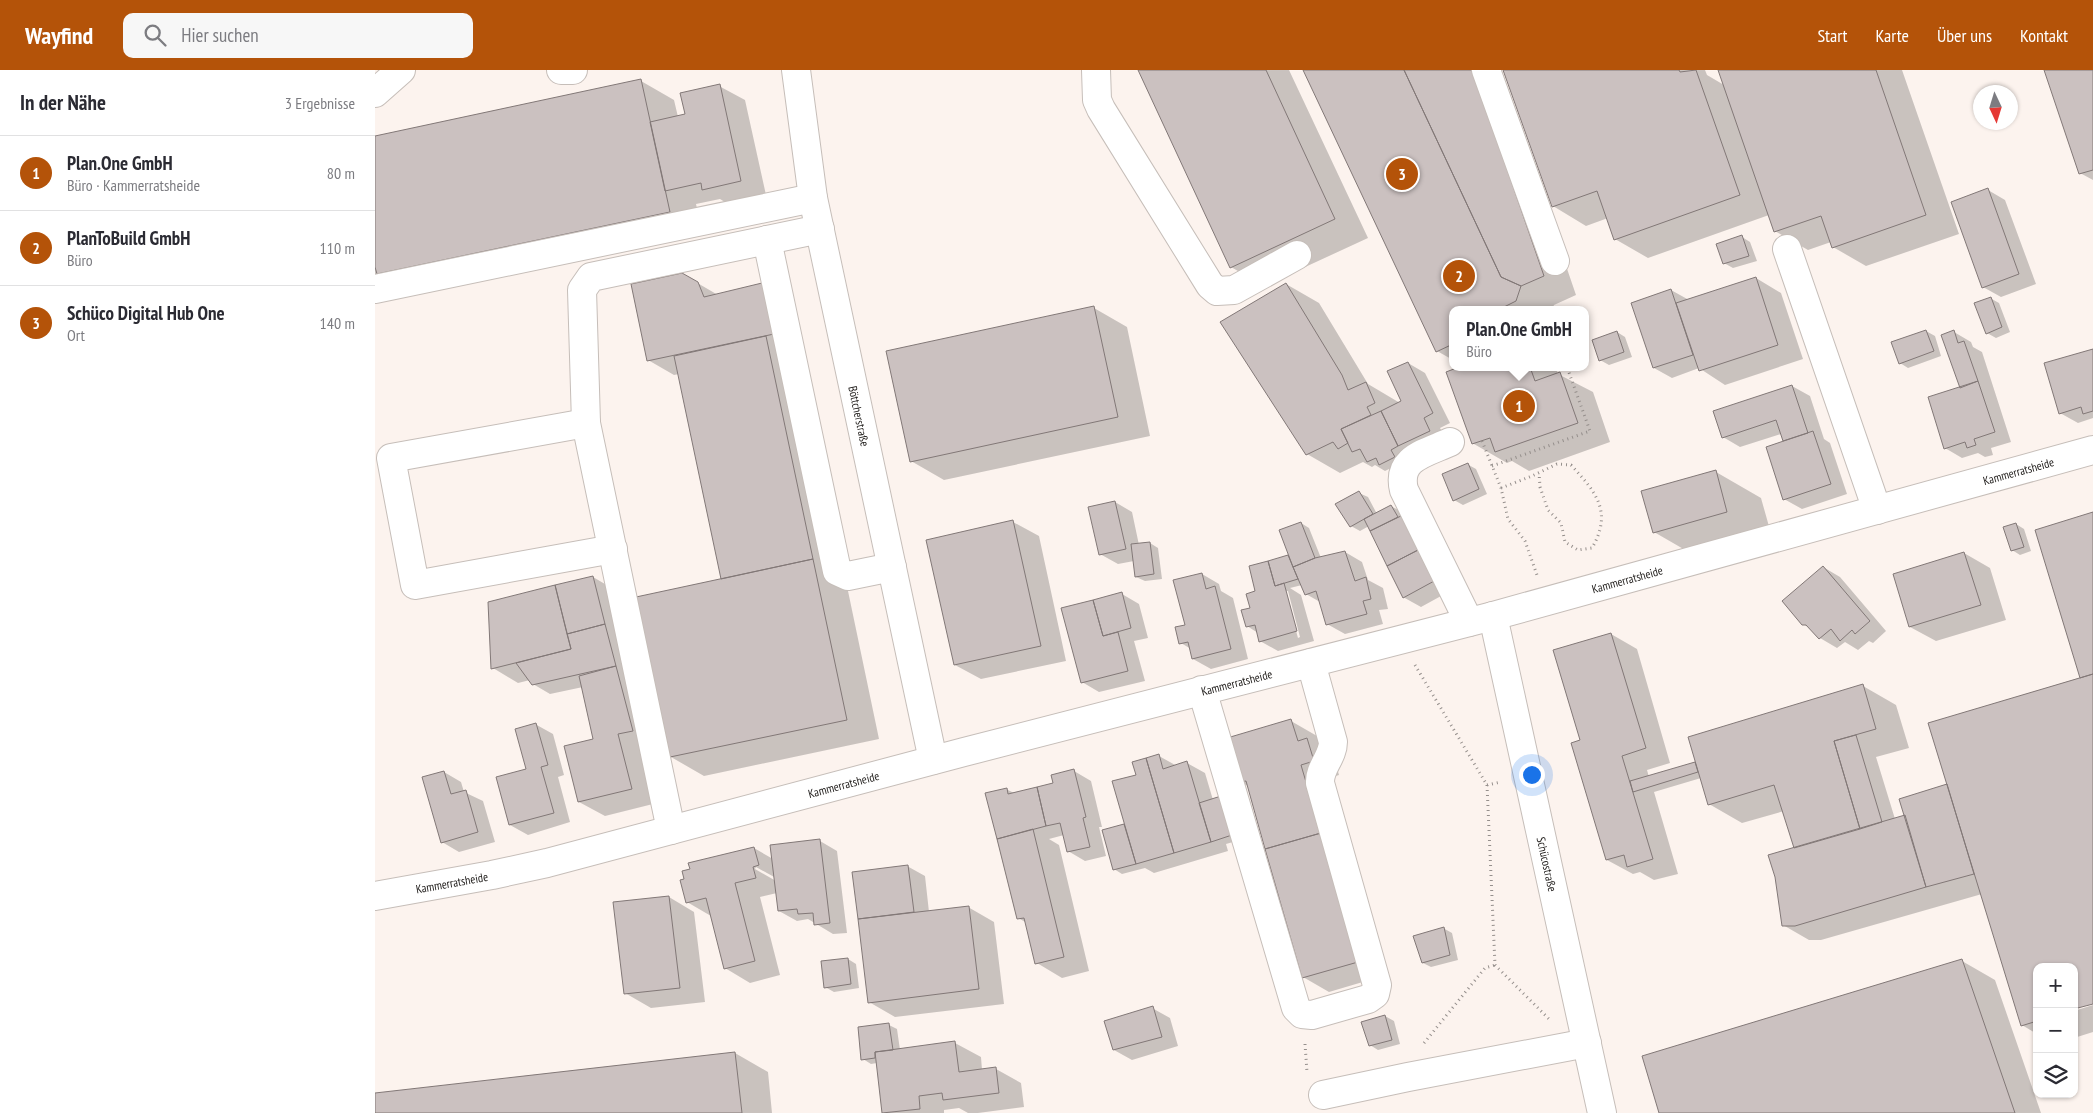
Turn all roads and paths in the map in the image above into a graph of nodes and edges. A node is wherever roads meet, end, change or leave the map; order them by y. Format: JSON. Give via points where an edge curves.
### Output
{"nodes":[{"id":1,"x":401,"y":70,"type":"edge"},
{"id":2,"x":561,"y":70,"type":"edge"},
{"id":3,"x":573,"y":70,"type":"edge"},
{"id":4,"x":796,"y":70,"type":"edge"},
{"id":5,"x":1096,"y":70,"type":"edge"},
{"id":6,"x":1486,"y":70,"type":"edge"},
{"id":7,"x":375,"y":93,"type":"edge"},
{"id":8,"x":813,"y":198,"type":"junction"},
{"id":9,"x":820,"y":229,"type":"junction"},
{"id":10,"x":767,"y":240,"type":"junction"},
{"id":11,"x":1787,"y":249,"type":"dead end"},
{"id":12,"x":1297,"y":255,"type":"dead end"},
{"id":13,"x":1555,"y":261,"type":"dead end"},
{"id":14,"x":375,"y":289,"type":"edge"},
{"id":15,"x":1568,"y":371,"type":"edge"},
{"id":16,"x":586,"y":423,"type":"junction"},
{"id":17,"x":1483,"y":441,"type":"dead end"},
{"id":18,"x":1450,"y":442,"type":"dead end"},
{"id":19,"x":2093,"y":450,"type":"edge"},
{"id":20,"x":1492,"y":466,"type":"junction"},
{"id":21,"x":1539,"y":472,"type":"junction"},
{"id":22,"x":1501,"y":488,"type":"junction"},
{"id":23,"x":1877,"y":510,"type":"junction"},
{"id":24,"x":613,"y":549,"type":"junction"},
{"id":25,"x":891,"y":567,"type":"junction"},
{"id":26,"x":1546,"y":601,"type":"junction"},
{"id":27,"x":1481,"y":619,"type":"junction"},
{"id":28,"x":1407,"y":638,"type":"junction"},
{"id":29,"x":1311,"y":663,"type":"junction"},
{"id":30,"x":1202,"y":690,"type":"junction"},
{"id":31,"x":933,"y":760,"type":"junction"},
{"id":32,"x":671,"y":830,"type":"junction"},
{"id":33,"x":375,"y":896,"type":"edge"},
{"id":34,"x":1495,"y":965,"type":"junction"},
{"id":35,"x":1581,"y":1017,"type":"junction"},
{"id":36,"x":1587,"y":1043,"type":"junction"},
{"id":37,"x":1408,"y":1077,"type":"junction"},
{"id":38,"x":1323,"y":1095,"type":"dead end"},
{"id":39,"x":1602,"y":1113,"type":"edge"}],
"edges":[{"from":1,"to":7,"type":"street"},
{"from":2,"to":3,"type":"street"},
{"from":4,"to":8,"type":"street","name":"Böttcherstraße"},
{"from":5,"to":12,"type":"street","via":[[1097,100],[1101,110],[1210,285],[1217,291],[1234,290]]},
{"from":6,"to":13,"type":"street"},
{"from":8,"to":9,"type":"street","name":"Böttcherstraße"},
{"from":8,"to":14,"type":"street"},
{"from":9,"to":10,"type":"street"},
{"from":9,"to":25,"type":"street","name":"Böttcherstraße"},
{"from":10,"to":16,"type":"street","via":[[591,277],[582,290]]},
{"from":10,"to":25,"type":"street","via":[[837,572],[848,576]]},
{"from":11,"to":23,"type":"street"},
{"from":15,"to":20,"type":"path","via":[[1589,431]]},
{"from":16,"to":24,"type":"street"},
{"from":16,"to":24,"type":"street","via":[[391,458],[415,585]]},
{"from":17,"to":20,"type":"path"},
{"from":18,"to":27,"type":"street","name":"Schücostraße","via":[[1408,462],[1402,482]]},
{"from":19,"to":23,"type":"street","name":"Kammerratsheide"},
{"from":20,"to":22,"type":"path"},
{"from":21,"to":21,"type":"path","via":[[1557,464],[1571,465],[1593,489],[1602,514],[1600,535],[1592,548],[1578,550],[1565,542],[1561,523],[1548,510]]},
{"from":21,"to":22,"type":"path"},
{"from":22,"to":26,"type":"path","via":[[1508,520],[1525,541]]},
{"from":23,"to":26,"type":"street","name":"Kammerratsheide"},
{"from":24,"to":32,"type":"street"},
{"from":25,"to":31,"type":"street","name":"Böttcherstraße"},
{"from":26,"to":27,"type":"street","name":"Kammerratsheide"},
{"from":27,"to":28,"type":"street","name":"Kammerratsheide"},
{"from":27,"to":35,"type":"street","name":"Schücostraße"},
{"from":28,"to":29,"type":"street","name":"Kammerratsheide"},
{"from":28,"to":34,"type":"path","via":[[1416,669],[1487,785]]},
{"from":29,"to":30,"type":"street","name":"Kammerratsheide"},
{"from":29,"to":30,"type":"street","via":[[1333,742],[1320,783],[1377,985],[1375,994],[1368,999],[1313,1015],[1303,1014],[1296,1008]]},
{"from":30,"to":31,"type":"street","name":"Kammerratsheide"},
{"from":31,"to":32,"type":"street","name":"Kammerratsheide"},
{"from":32,"to":33,"type":"street","name":"Kammerratsheide","via":[[492,876]]},
{"from":34,"to":35,"type":"path","via":[[1553,1023]]},
{"from":34,"to":37,"type":"path","via":[[1485,968],[1405,1066]]},
{"from":35,"to":36,"type":"street","name":"Schücostraße"},
{"from":36,"to":37,"type":"street"},
{"from":36,"to":39,"type":"street","name":"Schücostraße"},
{"from":37,"to":38,"type":"street"}]}
